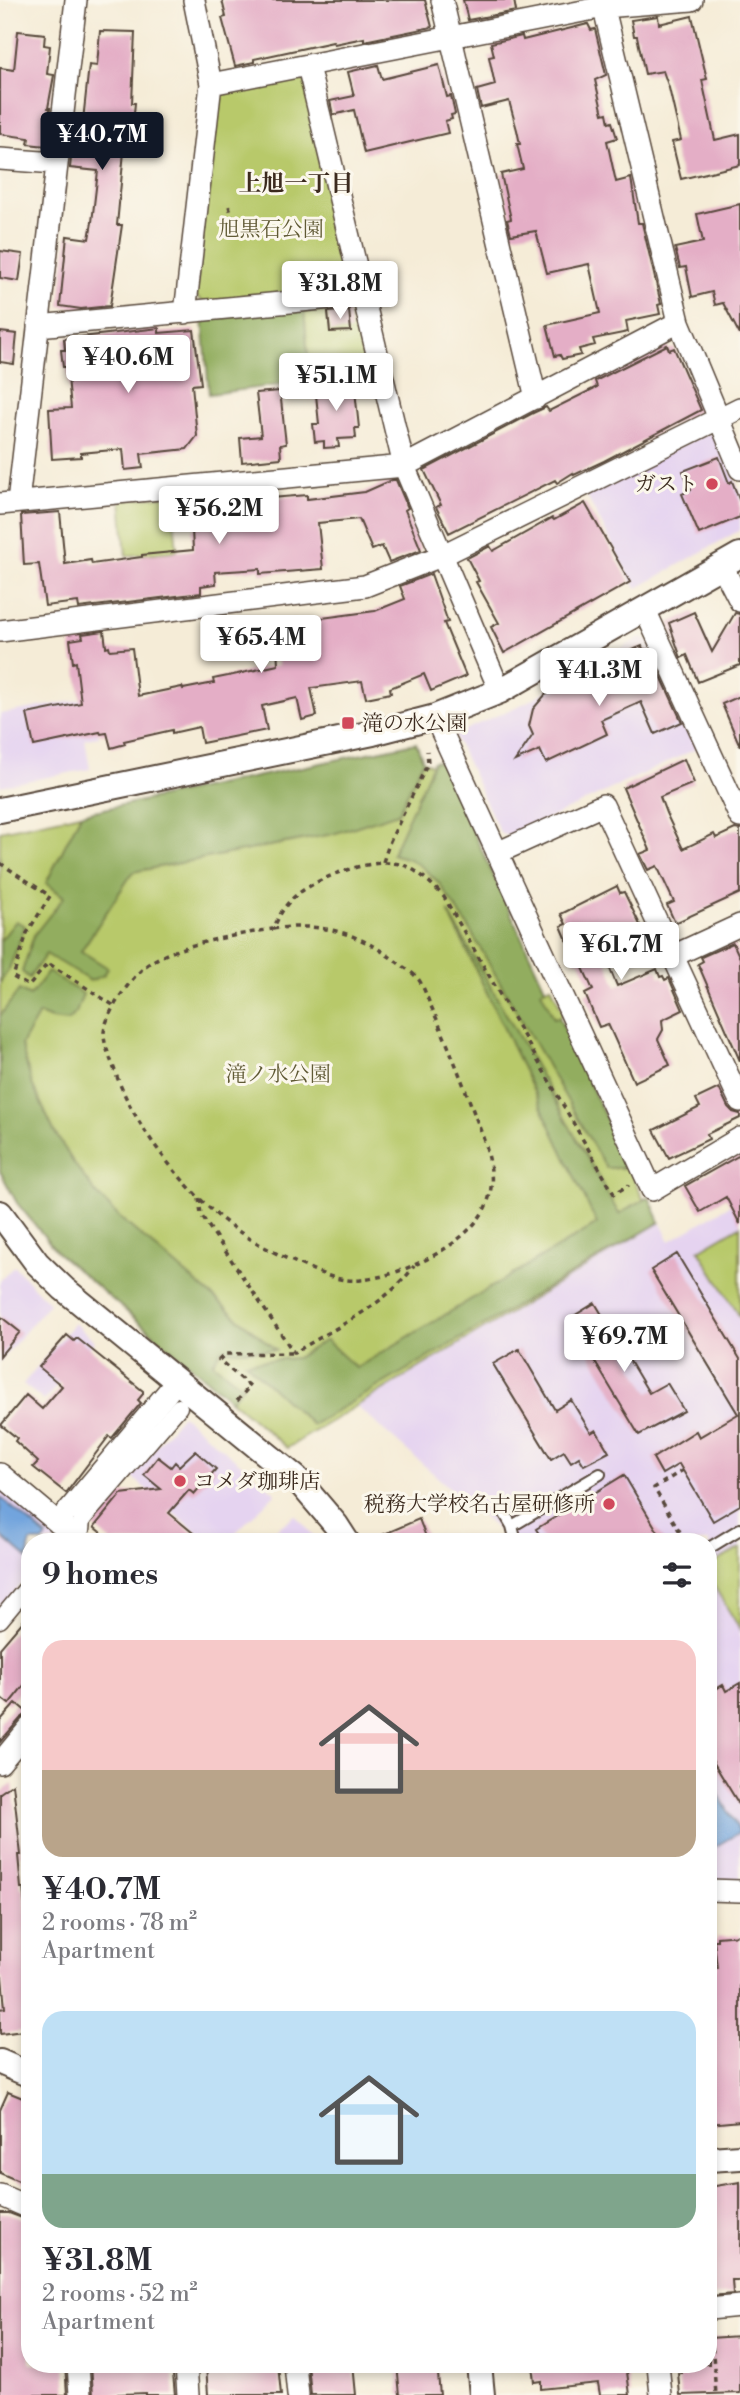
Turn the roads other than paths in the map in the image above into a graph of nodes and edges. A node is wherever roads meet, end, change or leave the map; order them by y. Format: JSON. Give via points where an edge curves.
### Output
{"nodes":[{"id":1,"x":76,"y":0,"type":"edge"},
{"id":2,"x":194,"y":0,"type":"edge"},
{"id":3,"x":442,"y":0,"type":"edge"},
{"id":4,"x":692,"y":0,"type":"edge"},
{"id":5,"x":603,"y":4,"type":"edge"},
{"id":6,"x":451,"y":38,"type":"junction"},
{"id":7,"x":308,"y":66,"type":"junction"},
{"id":8,"x":211,"y":84,"type":"junction"},
{"id":9,"x":0,"y":159,"type":"edge"},
{"id":10,"x":56,"y":163,"type":"junction"},
{"id":11,"x":364,"y":295,"type":"junction"},
{"id":12,"x":184,"y":313,"type":"junction"},
{"id":13,"x":679,"y":322,"type":"junction"},
{"id":14,"x":38,"y":326,"type":"junction"},
{"id":15,"x":536,"y":398,"type":"junction"},
{"id":16,"x":740,"y":408,"type":"edge"},
{"id":17,"x":719,"y":419,"type":"junction"},
{"id":18,"x":404,"y":466,"type":"junction"},
{"id":19,"x":740,"y":470,"type":"edge"},
{"id":20,"x":9,"y":503,"type":"edge"},
{"id":21,"x":441,"y":556,"type":"junction"},
{"id":22,"x":731,"y":561,"type":"edge"},
{"id":23,"x":740,"y":601,"type":"edge"},
{"id":24,"x":645,"y":610,"type":"junction"},
{"id":25,"x":0,"y":631,"type":"edge"},
{"id":26,"x":500,"y":691,"type":"junction"},
{"id":27,"x":435,"y":717,"type":"junction"},
{"id":28,"x":0,"y":810,"type":"edge"},
{"id":29,"x":740,"y":817,"type":"edge"},
{"id":30,"x":497,"y":853,"type":"junction"},
{"id":31,"x":740,"y":925,"type":"edge"},
{"id":32,"x":673,"y":956,"type":"junction"},
{"id":33,"x":740,"y":1101,"type":"edge"},
{"id":34,"x":740,"y":1138,"type":"edge"},
{"id":35,"x":0,"y":1213,"type":"edge"},
{"id":36,"x":177,"y":1381,"type":"junction"},
{"id":37,"x":179,"y":1407,"type":"dead end"},
{"id":38,"x":0,"y":1474,"type":"edge"},
{"id":39,"x":600,"y":1474,"type":"dead end"},
{"id":40,"x":503,"y":1511,"type":"dead end"},
{"id":41,"x":58,"y":1523,"type":"junction"},
{"id":42,"x":512,"y":1526,"type":"junction"},
{"id":43,"x":740,"y":1529,"type":"edge"},
{"id":44,"x":76,"y":1533,"type":"edge"},
{"id":45,"x":81,"y":1533,"type":"edge"},
{"id":46,"x":341,"y":1533,"type":"edge"},
{"id":47,"x":514,"y":1533,"type":"edge"},
{"id":48,"x":717,"y":1543,"type":"edge"},
{"id":49,"x":21,"y":1595,"type":"edge"},
{"id":50,"x":0,"y":1620,"type":"edge"},
{"id":51,"x":21,"y":1738,"type":"edge"},
{"id":52,"x":0,"y":1763,"type":"edge"},
{"id":53,"x":717,"y":1890,"type":"edge"},
{"id":54,"x":740,"y":1891,"type":"edge"},
{"id":55,"x":0,"y":2062,"type":"edge"},
{"id":56,"x":21,"y":2071,"type":"edge"},
{"id":57,"x":740,"y":2157,"type":"edge"},
{"id":58,"x":717,"y":2158,"type":"edge"},
{"id":59,"x":0,"y":2195,"type":"edge"},
{"id":60,"x":21,"y":2204,"type":"edge"},
{"id":61,"x":740,"y":2306,"type":"edge"},
{"id":62,"x":717,"y":2311,"type":"edge"},
{"id":63,"x":79,"y":2373,"type":"edge"},
{"id":64,"x":187,"y":2373,"type":"edge"},
{"id":65,"x":296,"y":2373,"type":"edge"},
{"id":66,"x":480,"y":2373,"type":"edge"},
{"id":67,"x":659,"y":2373,"type":"edge"},
{"id":68,"x":80,"y":2395,"type":"edge"},
{"id":69,"x":188,"y":2395,"type":"edge"},
{"id":70,"x":298,"y":2395,"type":"edge"},
{"id":71,"x":482,"y":2395,"type":"edge"},
{"id":72,"x":661,"y":2395,"type":"edge"}],
"edges":[{"from":1,"to":10,"type":"street"},
{"from":2,"to":8,"type":"street"},
{"from":3,"to":6,"type":"street"},
{"from":4,"to":5,"type":"street"},
{"from":5,"to":6,"type":"street"},
{"from":5,"to":13,"type":"street"},
{"from":6,"to":7,"type":"street"},
{"from":6,"to":15,"type":"street"},
{"from":7,"to":8,"type":"street"},
{"from":7,"to":11,"type":"street"},
{"from":8,"to":12,"type":"street"},
{"from":9,"to":10,"type":"street"},
{"from":10,"to":14,"type":"street"},
{"from":11,"to":12,"type":"street"},
{"from":11,"to":18,"type":"street"},
{"from":12,"to":14,"type":"street"},
{"from":13,"to":15,"type":"street"},
{"from":13,"to":17,"type":"street"},
{"from":14,"to":20,"type":"street"},
{"from":15,"to":18,"type":"street"},
{"from":16,"to":17,"type":"street"},
{"from":17,"to":19,"type":"street"},
{"from":17,"to":21,"type":"street"},
{"from":18,"to":20,"type":"street"},
{"from":18,"to":21,"type":"street"},
{"from":21,"to":25,"type":"street","via":[[365,586]]},
{"from":21,"to":26,"type":"street"},
{"from":22,"to":23,"type":"street"},
{"from":22,"to":24,"type":"street"},
{"from":24,"to":26,"type":"street"},
{"from":24,"to":29,"type":"street"},
{"from":26,"to":27,"type":"street"},
{"from":27,"to":28,"type":"street"},
{"from":27,"to":30,"type":"street"},
{"from":30,"to":32,"type":"street","via":[[603,805]]},
{"from":30,"to":34,"type":"street","via":[[652,1190]]},
{"from":31,"to":32,"type":"street"},
{"from":32,"to":33,"type":"street"},
{"from":35,"to":36,"type":"street","via":[[37,1263],[64,1289]]},
{"from":36,"to":41,"type":"street"},
{"from":36,"to":46,"type":"street","via":[[296,1478]]},
{"from":37,"to":45,"type":"street","via":[[82,1520]]},
{"from":38,"to":41,"type":"street"},
{"from":39,"to":42,"type":"lane"},
{"from":40,"to":42,"type":"lane"},
{"from":41,"to":44,"type":"street"},
{"from":42,"to":47,"type":"lane"},
{"from":43,"to":48,"type":"lane"},
{"from":49,"to":50,"type":"street"},
{"from":51,"to":52,"type":"street"},
{"from":53,"to":54,"type":"street"},
{"from":55,"to":56,"type":"street"},
{"from":57,"to":58,"type":"street"},
{"from":59,"to":60,"type":"street"},
{"from":61,"to":62,"type":"street"},
{"from":63,"to":68,"type":"street"},
{"from":64,"to":69,"type":"street"},
{"from":65,"to":70,"type":"street"},
{"from":66,"to":71,"type":"street"},
{"from":67,"to":72,"type":"street"}]}
